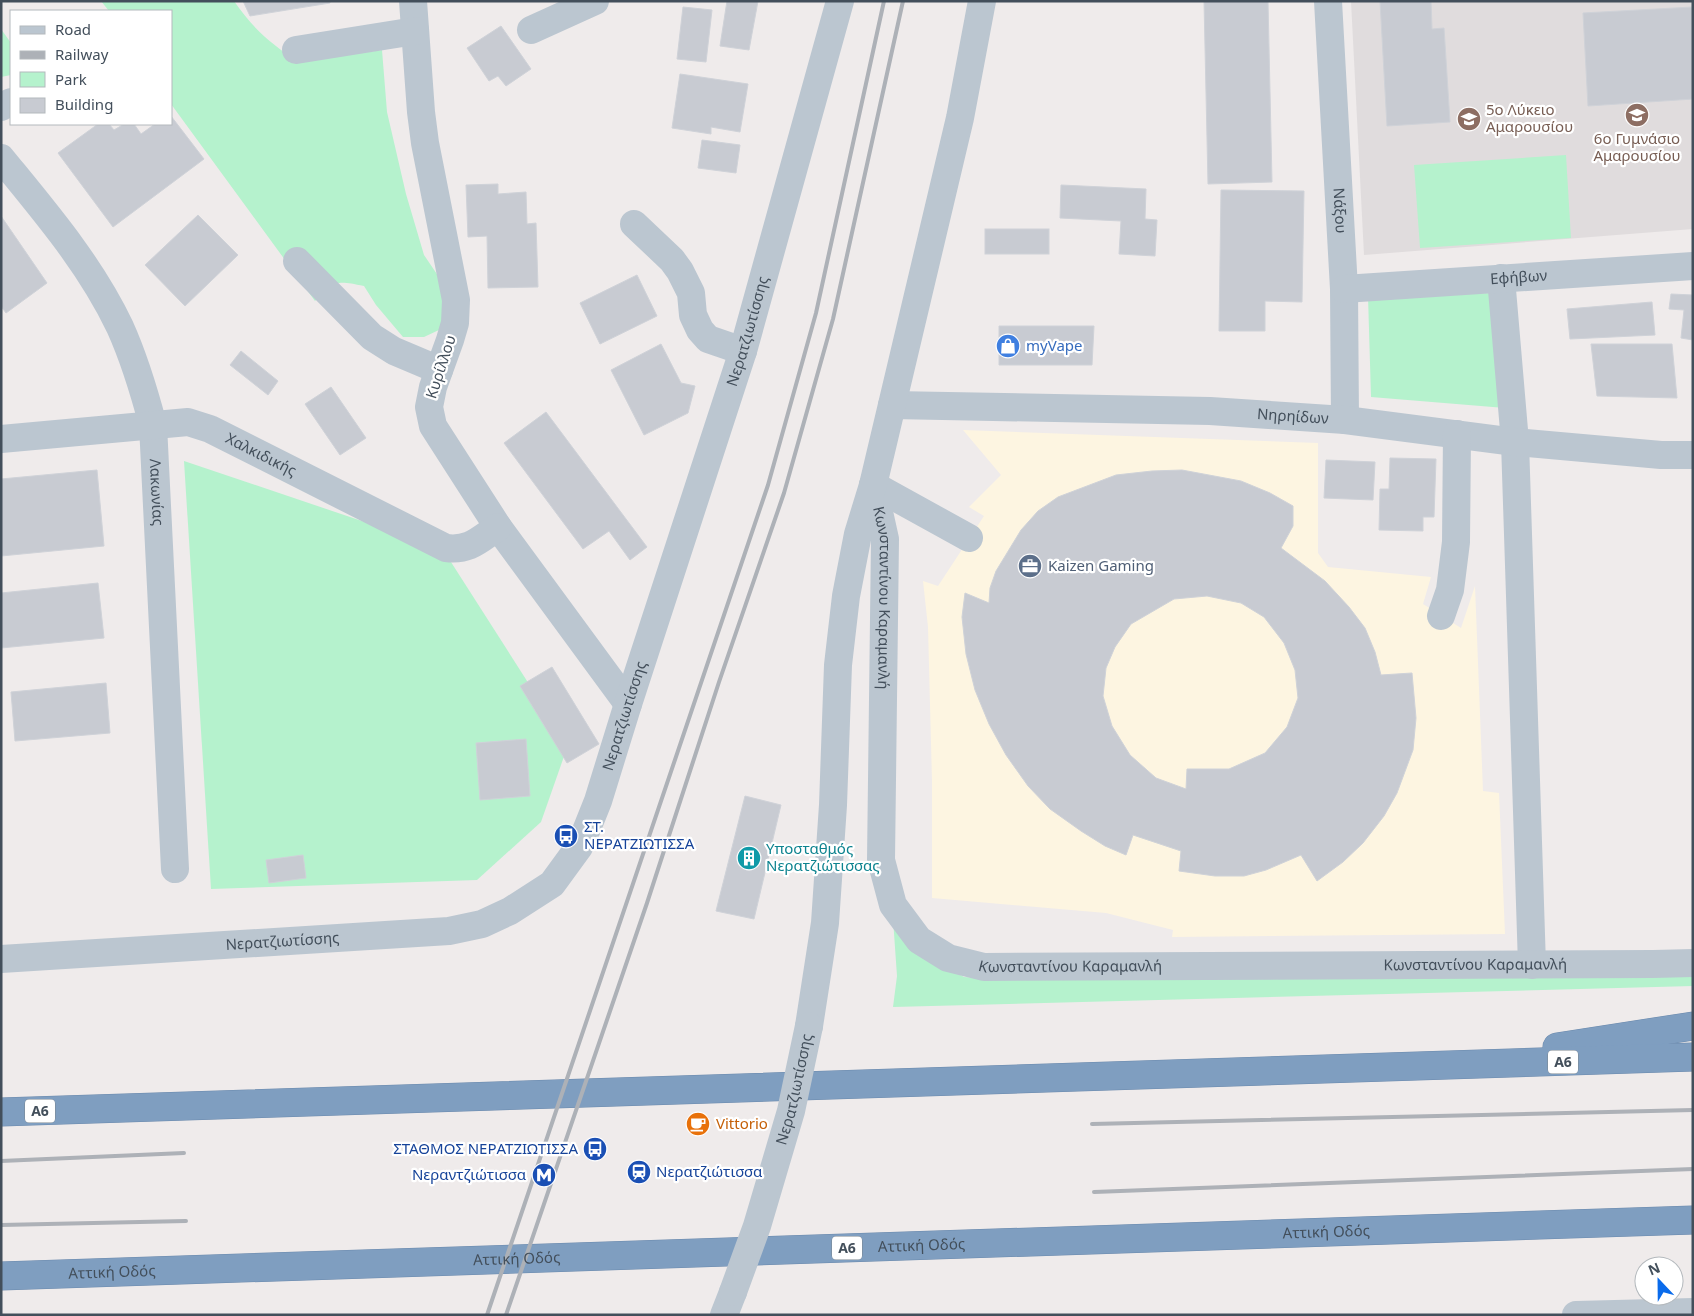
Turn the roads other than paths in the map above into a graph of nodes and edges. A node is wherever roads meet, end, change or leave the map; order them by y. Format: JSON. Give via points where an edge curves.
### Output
{"nodes":[{"id":1,"x":413,"y":1,"type":"edge"},
{"id":2,"x":595,"y":1,"type":"edge"},
{"id":3,"x":840,"y":1,"type":"edge"},
{"id":4,"x":982,"y":1,"type":"edge"},
{"id":5,"x":1328,"y":1,"type":"edge"},
{"id":6,"x":531,"y":30,"type":"dead end"},
{"id":7,"x":415,"y":31,"type":"junction"},
{"id":8,"x":296,"y":50,"type":"dead end"},
{"id":9,"x":1,"y":158,"type":"edge"},
{"id":10,"x":634,"y":224,"type":"dead end"},
{"id":11,"x":297,"y":261,"type":"dead end"},
{"id":12,"x":1693,"y":266,"type":"edge"},
{"id":13,"x":1501,"y":278,"type":"junction"},
{"id":14,"x":1344,"y":288,"type":"junction"},
{"id":15,"x":743,"y":351,"type":"junction"},
{"id":16,"x":439,"y":370,"type":"junction"},
{"id":17,"x":892,"y":405,"type":"junction"},
{"id":18,"x":1345,"y":420,"type":"junction"},
{"id":19,"x":153,"y":424,"type":"junction"},
{"id":20,"x":1457,"y":434,"type":"junction"},
{"id":21,"x":1,"y":439,"type":"edge"},
{"id":22,"x":1515,"y":442,"type":"junction"},
{"id":23,"x":1693,"y":455,"type":"edge"},
{"id":24,"x":872,"y":485,"type":"junction"},
{"id":25,"x":498,"y":527,"type":"junction"},
{"id":26,"x":969,"y":538,"type":"dead end"},
{"id":27,"x":1441,"y":616,"type":"dead end"},
{"id":28,"x":628,"y":704,"type":"junction"},
{"id":29,"x":174,"y":869,"type":"dead end"},
{"id":30,"x":1,"y":959,"type":"edge"},
{"id":31,"x":1693,"y":962,"type":"edge"},
{"id":32,"x":1532,"y":965,"type":"junction"},
{"id":33,"x":1693,"y":1026,"type":"edge"},
{"id":34,"x":1693,"y":1057,"type":"edge"},
{"id":35,"x":1434,"y":1066,"type":"junction"},
{"id":36,"x":1,"y":1112,"type":"edge"},
{"id":37,"x":1693,"y":1220,"type":"edge"},
{"id":38,"x":1,"y":1276,"type":"edge"},
{"id":39,"x":1693,"y":1312,"type":"edge"},
{"id":40,"x":724,"y":1315,"type":"edge"},
{"id":41,"x":1576,"y":1315,"type":"edge"}],
"edges":[{"from":1,"to":7,"type":"street","name":"Κυρίλλου"},
{"from":2,"to":6,"type":"street"},
{"from":3,"to":15,"type":"street","name":"Νερατζιωτίσσης"},
{"from":4,"to":17,"type":"street","name":"Νερατζιωτίσσης","via":[[960,118]]},
{"from":5,"to":14,"type":"street","name":"Νάξου"},
{"from":7,"to":8,"type":"street"},
{"from":7,"to":16,"type":"street","name":"Κυρίλλου","via":[[425,143],[456,300],[455,323]]},
{"from":9,"to":19,"type":"street","name":"Λακωνίας","via":[[68,240],[92,276],[136,366]]},
{"from":10,"to":15,"type":"street","via":[[680,271],[691,293],[693,315],[700,330],[708,339]]},
{"from":11,"to":16,"type":"street","via":[[372,337],[394,351]]},
{"from":12,"to":13,"type":"street","name":"Εφήβων"},
{"from":13,"to":14,"type":"street","name":"Εφήβων"},
{"from":13,"to":22,"type":"street"},
{"from":14,"to":18,"type":"street","name":"Νάξου"},
{"from":15,"to":28,"type":"street","name":"Νερατζιωτίσσης"},
{"from":16,"to":25,"type":"street","name":"Κυρίλλου","via":[[429,407],[433,426]]},
{"from":17,"to":18,"type":"street","name":"Νηρηίδων","via":[[1210,411]]},
{"from":17,"to":24,"type":"street","name":"Νερατζιωτίσσης"},
{"from":18,"to":20,"type":"street","name":"Νηρηίδων"},
{"from":19,"to":21,"type":"street","name":"Χαλκιδικής"},
{"from":19,"to":25,"type":"street","name":"Χαλκιδικής","via":[[188,422],[210,428],[446,548],[458,550],[471,545]]},
{"from":19,"to":29,"type":"street","name":"Λακωνίας"},
{"from":20,"to":22,"type":"street","name":"Νηρηίδων"},
{"from":20,"to":27,"type":"street","via":[[1456,542],[1450,590]]},
{"from":22,"to":23,"type":"street","name":"Νηρηίδων"},
{"from":22,"to":32,"type":"street"},
{"from":24,"to":26,"type":"street"},
{"from":24,"to":32,"type":"street","name":"Κωνσταντίνου Καραμανλή","via":[[885,539],[881,860],[893,905],[919,940],[948,958],[984,967]]},
{"from":24,"to":40,"type":"street","name":"Νερατζιωτίσσης","bridge":true,"via":[[846,596],[838,666],[825,923],[809,1026],[791,1111],[762,1208]]},
{"from":25,"to":28,"type":"street","name":"Κυρίλλου"},
{"from":28,"to":30,"type":"street","name":"Νερατζιωτίσσης","via":[[598,801],[579,847],[552,884],[510,911],[482,924],[449,931]]},
{"from":31,"to":32,"type":"street","name":"Κωνσταντίνου Καραμανλή"},
{"from":33,"to":35,"type":"highway"},
{"from":34,"to":35,"type":"highway","number":"Α6"},
{"from":35,"to":36,"type":"highway","number":"Α6"},
{"from":37,"to":38,"type":"highway","name":"Αττική Οδός","number":"Α6"},
{"from":39,"to":41,"type":"street"}]}
